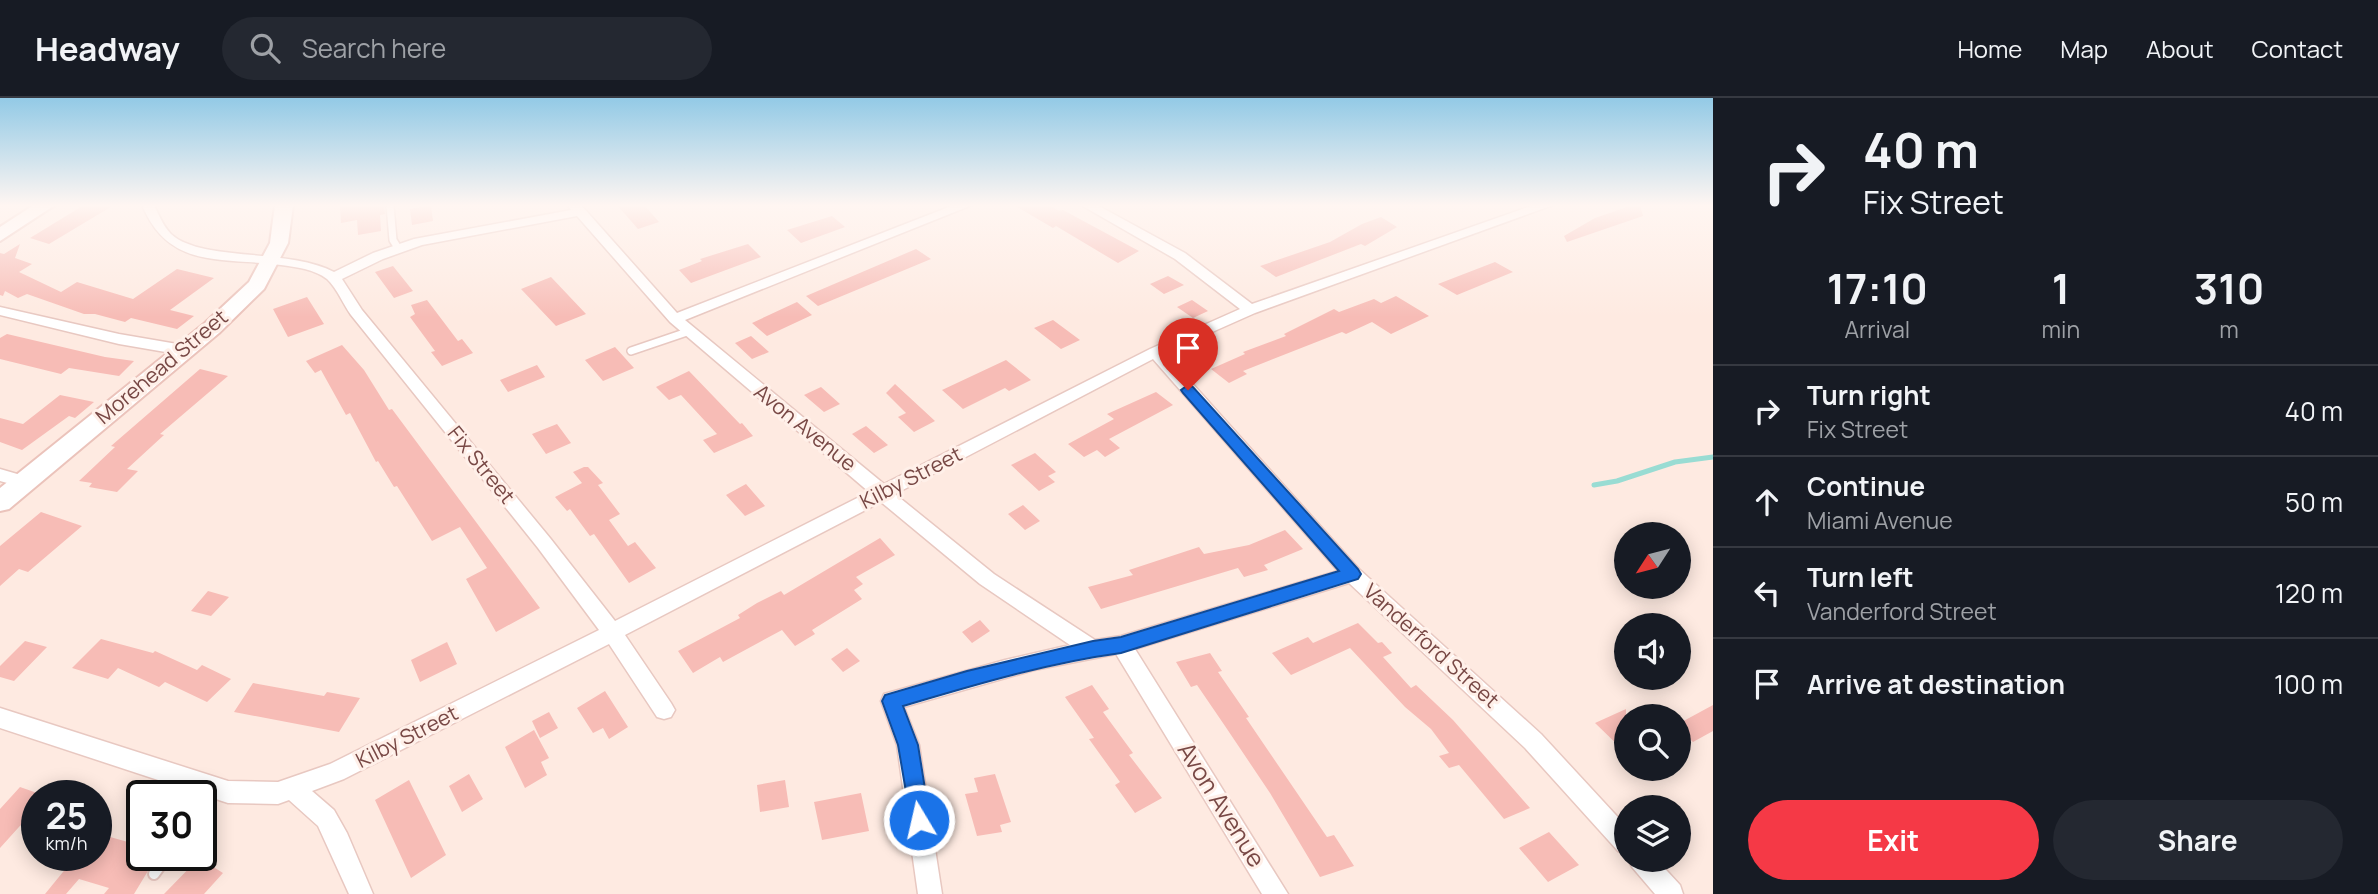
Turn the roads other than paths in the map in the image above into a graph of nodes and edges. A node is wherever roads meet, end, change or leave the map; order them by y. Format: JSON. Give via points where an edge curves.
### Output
{"nodes":[{"id":1,"x":174,"y":242,"type":"edge"},
{"id":2,"x":277,"y":242,"type":"edge"},
{"id":3,"x":394,"y":242,"type":"edge"},
{"id":4,"x":418,"y":242,"type":"edge"},
{"id":5,"x":606,"y":242,"type":"edge"},
{"id":6,"x":871,"y":242,"type":"edge"},
{"id":7,"x":1154,"y":242,"type":"edge"},
{"id":8,"x":1442,"y":242,"type":"edge"},
{"id":9,"x":398,"y":248,"type":"junction"},
{"id":10,"x":270,"y":259,"type":"junction"},
{"id":11,"x":333,"y":278,"type":"junction"},
{"id":12,"x":1250,"y":310,"type":"junction"},
{"id":13,"x":0,"y":312,"type":"edge"},
{"id":14,"x":675,"y":319,"type":"junction"},
{"id":15,"x":690,"y":331,"type":"junction"},
{"id":16,"x":183,"y":350,"type":"junction"},
{"id":17,"x":631,"y":352,"type":"dead end"},
{"id":18,"x":1155,"y":352,"type":"junction"},
{"id":19,"x":0,"y":475,"type":"edge"},
{"id":20,"x":25,"y":482,"type":"junction"},
{"id":21,"x":883,"y":492,"type":"junction"},
{"id":22,"x":0,"y":502,"type":"edge"},
{"id":23,"x":1352,"y":574,"type":"junction"},
{"id":24,"x":611,"y":631,"type":"junction"},
{"id":25,"x":1121,"y":645,"type":"junction"},
{"id":26,"x":1093,"y":649,"type":"junction"},
{"id":27,"x":664,"y":709,"type":"dead end"},
{"id":28,"x":0,"y":718,"type":"edge"},
{"id":29,"x":188,"y":780,"type":"edge"},
{"id":30,"x":292,"y":788,"type":"junction"},
{"id":31,"x":217,"y":789,"type":"edge"},
{"id":32,"x":1614,"y":830,"type":"edge"},
{"id":33,"x":156,"y":871,"type":"edge"},
{"id":34,"x":1652,"y":872,"type":"edge"},
{"id":35,"x":154,"y":874,"type":"dead end"},
{"id":36,"x":361,"y":894,"type":"edge"},
{"id":37,"x":930,"y":894,"type":"edge"},
{"id":38,"x":1276,"y":894,"type":"edge"},
{"id":39,"x":1671,"y":894,"type":"edge"}],
"edges":[{"from":1,"to":10,"type":"street","via":[[231,256]]},
{"from":2,"to":10,"type":"street","name":"Morehead Street"},
{"from":3,"to":9,"type":"lane"},
{"from":4,"to":9,"type":"street"},
{"from":5,"to":14,"type":"street","name":"Avon Avenue"},
{"from":6,"to":14,"type":"street"},
{"from":7,"to":12,"type":"street","via":[[1187,261]]},
{"from":8,"to":12,"type":"street","name":"Kilby Street"},
{"from":9,"to":11,"type":"street"},
{"from":10,"to":11,"type":"street","via":[[308,266]]},
{"from":10,"to":16,"type":"street","name":"Morehead Street","via":[[257,285]]},
{"from":11,"to":24,"type":"street","name":"Fix Street"},
{"from":12,"to":18,"type":"street","name":"Kilby Street"},
{"from":13,"to":16,"type":"street"},
{"from":14,"to":15,"type":"street","name":"Avon Avenue"},
{"from":15,"to":17,"type":"lane"},
{"from":15,"to":21,"type":"street","name":"Avon Avenue"},
{"from":16,"to":20,"type":"street","name":"Morehead Street"},
{"from":18,"to":21,"type":"street","name":"Kilby Street"},
{"from":18,"to":23,"type":"street","name":"Vanderford Street"},
{"from":19,"to":20,"type":"street"},
{"from":20,"to":22,"type":"street","name":"Morehead Street"},
{"from":21,"to":24,"type":"street","name":"Kilby Street"},
{"from":21,"to":26,"type":"street","name":"Avon Avenue","via":[[987,579]]},
{"from":23,"to":25,"type":"street"},
{"from":23,"to":32,"type":"street","name":"Vanderford Street","via":[[1533,741]]},
{"from":24,"to":27,"type":"street","name":"Fix Street"},
{"from":24,"to":30,"type":"street","name":"Kilby Street","via":[[336,772]]},
{"from":25,"to":26,"type":"street"},
{"from":25,"to":38,"type":"street","name":"Avon Avenue"},
{"from":26,"to":37,"type":"street","via":[[891,701],[908,745]]},
{"from":28,"to":29,"type":"street","name":"Kilby Street"},
{"from":30,"to":31,"type":"street","name":"Kilby Street","via":[[253,794]]},
{"from":30,"to":36,"type":"street","via":[[326,818]]},
{"from":33,"to":35,"type":"lane"},
{"from":34,"to":39,"type":"street"}]}
